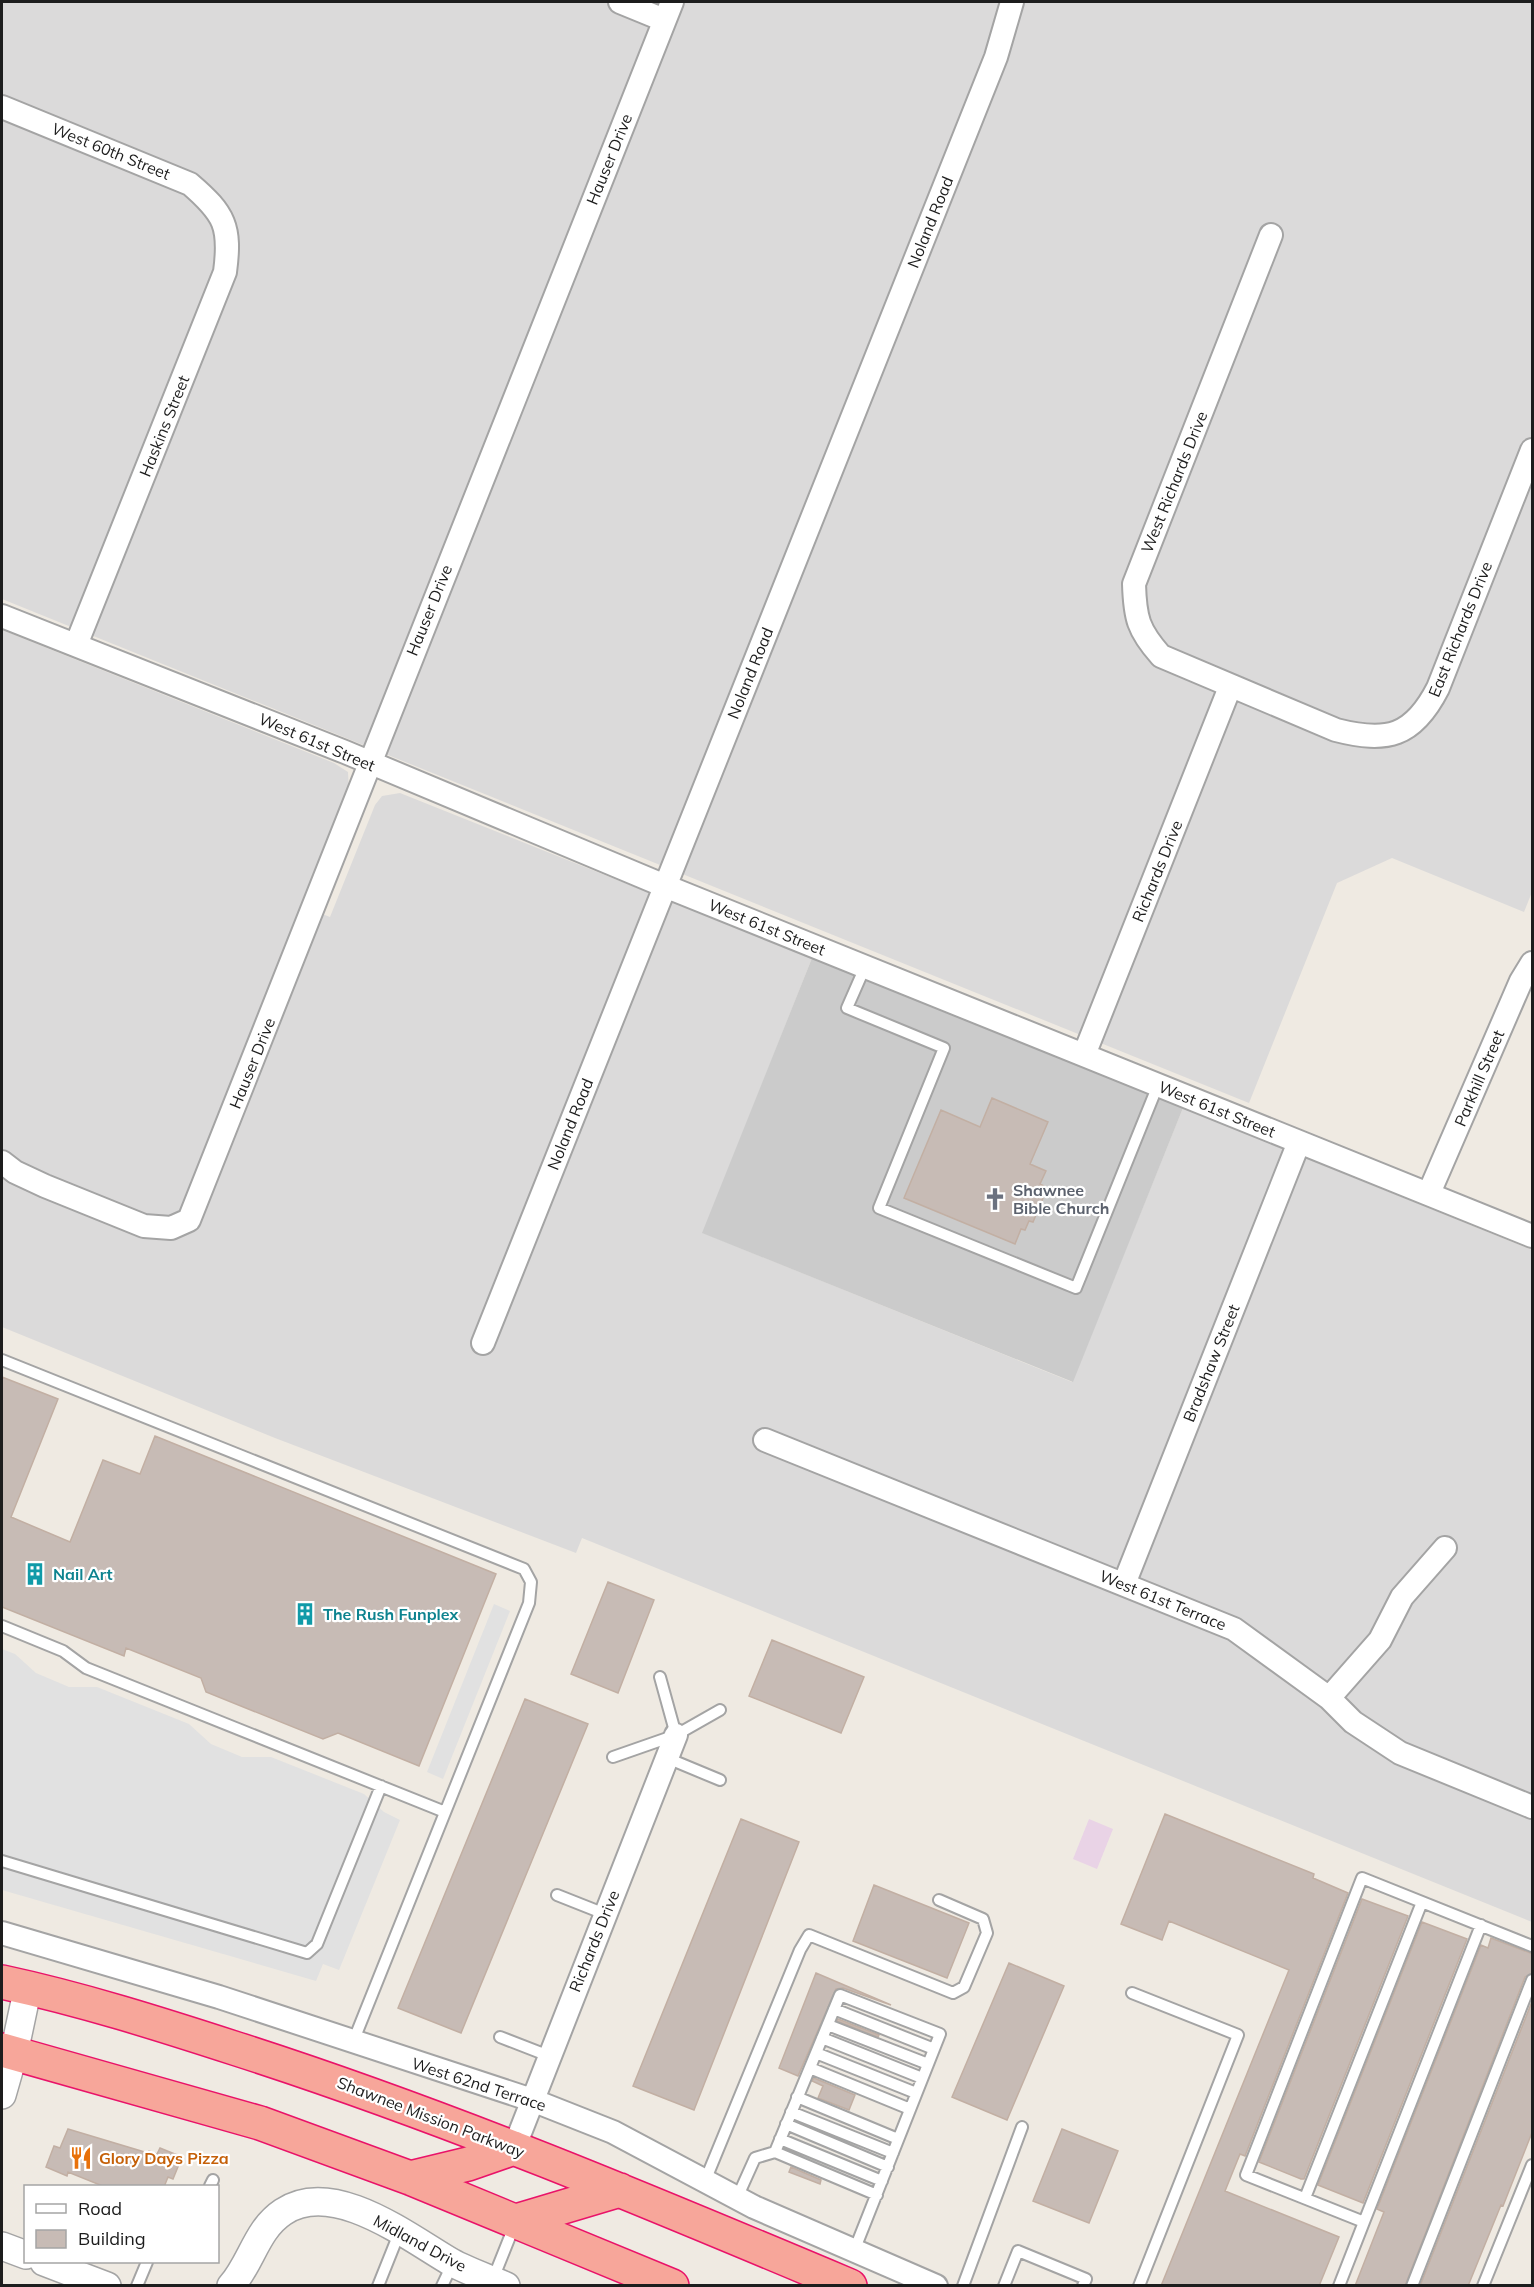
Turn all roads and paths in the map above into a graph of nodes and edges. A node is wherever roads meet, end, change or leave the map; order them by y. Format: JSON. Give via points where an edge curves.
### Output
{"nodes":[{"id":1,"x":620,"y":2,"type":"edge"},
{"id":2,"x":1012,"y":2,"type":"edge"},
{"id":3,"x":668,"y":11,"type":"edge"},
{"id":4,"x":2,"y":107,"type":"edge"},
{"id":5,"x":215,"y":205,"type":"joint"},
{"id":6,"x":1271,"y":235,"type":"dead end"},
{"id":7,"x":1533,"y":450,"type":"edge"},
{"id":8,"x":2,"y":616,"type":"edge"},
{"id":9,"x":76,"y":645,"type":"junction"},
{"id":10,"x":1230,"y":687,"type":"junction"},
{"id":11,"x":371,"y":765,"type":"junction"},
{"id":12,"x":665,"y":886,"type":"junction"},
{"id":13,"x":1533,"y":963,"type":"edge"},
{"id":14,"x":865,"y":967,"type":"junction"},
{"id":15,"x":1084,"y":1055,"type":"junction"},
{"id":16,"x":1158,"y":1085,"type":"junction"},
{"id":17,"x":1299,"y":1142,"type":"junction"},
{"id":18,"x":2,"y":1162,"type":"edge"},
{"id":19,"x":1429,"y":1194,"type":"junction"},
{"id":20,"x":1533,"y":1236,"type":"edge"},
{"id":21,"x":483,"y":1342,"type":"dead end"},
{"id":22,"x":2,"y":1360,"type":"edge"},
{"id":23,"x":765,"y":1440,"type":"dead end"},
{"id":24,"x":1444,"y":1548,"type":"dead end"},
{"id":25,"x":1124,"y":1584,"type":"junction"},
{"id":26,"x":2,"y":1626,"type":"edge"},
{"id":27,"x":660,"y":1677,"type":"dead end"},
{"id":28,"x":1329,"y":1698,"type":"junction"},
{"id":29,"x":720,"y":1710,"type":"dead end"},
{"id":30,"x":676,"y":1735,"type":"junction"},
{"id":31,"x":613,"y":1757,"type":"dead end"},
{"id":32,"x":667,"y":1758,"type":"junction"},
{"id":33,"x":720,"y":1780,"type":"dead end"},
{"id":34,"x":381,"y":1786,"type":"junction"},
{"id":35,"x":1533,"y":1807,"type":"edge"},
{"id":36,"x":445,"y":1812,"type":"junction"},
{"id":37,"x":2,"y":1861,"type":"edge"},
{"id":38,"x":557,"y":1895,"type":"dead end"},
{"id":39,"x":939,"y":1900,"type":"dead end"},
{"id":40,"x":1422,"y":1902,"type":"junction"},
{"id":41,"x":605,"y":1914,"type":"junction"},
{"id":42,"x":1481,"y":1925,"type":"junction"},
{"id":43,"x":2,"y":1933,"type":"edge"},
{"id":44,"x":1533,"y":1946,"type":"edge"},
{"id":45,"x":1533,"y":1980,"type":"edge"},
{"id":46,"x":15,"y":1985,"type":"edge"},
{"id":47,"x":1132,"y":1993,"type":"dead end"},
{"id":48,"x":834,"y":2009,"type":"junction"},
{"id":49,"x":828,"y":2025,"type":"junction"},
{"id":50,"x":500,"y":2037,"type":"dead end"},
{"id":51,"x":822,"y":2038,"type":"junction"},
{"id":52,"x":352,"y":2042,"type":"junction"},
{"id":53,"x":934,"y":2049,"type":"junction"},
{"id":54,"x":8,"y":2052,"type":"edge"},
{"id":55,"x":816,"y":2053,"type":"junction"},
{"id":56,"x":549,"y":2056,"type":"junction"},
{"id":57,"x":928,"y":2064,"type":"junction"},
{"id":58,"x":810,"y":2068,"type":"junction"},
{"id":59,"x":922,"y":2078,"type":"junction"},
{"id":60,"x":916,"y":2093,"type":"junction"},
{"id":61,"x":2,"y":2095,"type":"edge"},
{"id":62,"x":797,"y":2097,"type":"junction"},
{"id":63,"x":532,"y":2100,"type":"junction"},
{"id":64,"x":910,"y":2109,"type":"junction"},
{"id":65,"x":791,"y":2112,"type":"junction"},
{"id":66,"x":786,"y":2124,"type":"junction"},
{"id":67,"x":1022,"y":2127,"type":"dead end"},
{"id":68,"x":780,"y":2139,"type":"junction"},
{"id":69,"x":898,"y":2139,"type":"junction"},
{"id":70,"x":514,"y":2148,"type":"junction"},
{"id":71,"x":775,"y":2152,"type":"junction"},
{"id":72,"x":893,"y":2153,"type":"junction"},
{"id":73,"x":1533,"y":2164,"type":"edge"},
{"id":74,"x":888,"y":2167,"type":"junction"},
{"id":75,"x":410,"y":2178,"type":"junction"},
{"id":76,"x":705,"y":2181,"type":"junction"},
{"id":77,"x":882,"y":2181,"type":"junction"},
{"id":78,"x":620,"y":2190,"type":"junction"},
{"id":79,"x":877,"y":2195,"type":"junction"},
{"id":80,"x":737,"y":2198,"type":"junction"},
{"id":81,"x":1305,"y":2198,"type":"junction"},
{"id":82,"x":516,"y":2221,"type":"junction"},
{"id":83,"x":1364,"y":2222,"type":"junction"},
{"id":84,"x":400,"y":2231,"type":"junction"},
{"id":85,"x":2,"y":2246,"type":"edge"},
{"id":86,"x":854,"y":2252,"type":"junction"},
{"id":87,"x":24,"y":2254,"type":"edge"},
{"id":88,"x":47,"y":2263,"type":"edge"},
{"id":89,"x":147,"y":2263,"type":"edge"},
{"id":90,"x":448,"y":2274,"type":"edge"},
{"id":91,"x":500,"y":2284,"type":"edge"},
{"id":92,"x":107,"y":2286,"type":"edge"},
{"id":93,"x":137,"y":2286,"type":"edge"},
{"id":94,"x":231,"y":2286,"type":"edge"},
{"id":95,"x":378,"y":2286,"type":"edge"},
{"id":96,"x":672,"y":2286,"type":"edge"},
{"id":97,"x":850,"y":2286,"type":"edge"},
{"id":98,"x":936,"y":2286,"type":"edge"},
{"id":99,"x":963,"y":2286,"type":"edge"},
{"id":100,"x":1004,"y":2286,"type":"edge"},
{"id":101,"x":1083,"y":2286,"type":"edge"},
{"id":102,"x":1139,"y":2286,"type":"edge"},
{"id":103,"x":1339,"y":2286,"type":"edge"},
{"id":104,"x":1412,"y":2286,"type":"edge"},
{"id":105,"x":1483,"y":2286,"type":"edge"}],
"edges":[{"from":1,"to":3,"type":"street"},
{"from":2,"to":12,"type":"street","name":"Noland Road","via":[[996,57]]},
{"from":3,"to":11,"type":"street","name":"Hauser Drive","via":[[378,738]]},
{"from":4,"to":5,"type":"street","name":"West 60th Street","via":[[190,184]]},
{"from":5,"to":9,"type":"street","name":"Haskins Street","via":[[230,241],[225,272]]},
{"from":6,"to":10,"type":"street","name":"West Richards Drive","via":[[1134,584],[1135,615],[1144,638],[1161,656]]},
{"from":7,"to":10,"type":"street","name":"East Richards Drive","via":[[1438,688],[1428,708],[1412,725],[1390,735],[1366,738],[1336,730]]},
{"from":8,"to":9,"type":"street","name":"West 61st Street"},
{"from":9,"to":11,"type":"street","name":"West 61st Street"},
{"from":10,"to":15,"type":"street","name":"Richards Drive"},
{"from":11,"to":12,"type":"street","name":"West 61st Street"},
{"from":11,"to":18,"type":"street","name":"Hauser Drive","via":[[189,1220],[171,1228],[144,1226],[45,1186]]},
{"from":12,"to":14,"type":"street","name":"West 61st Street"},
{"from":12,"to":21,"type":"street","name":"Noland Road"},
{"from":13,"to":19,"type":"street","name":"Parkhill Street","via":[[1521,981]]},
{"from":14,"to":15,"type":"street","name":"West 61st Street"},
{"from":14,"to":16,"type":"lane","via":[[848,1008],[944,1048],[879,1208],[1076,1288]]},
{"from":15,"to":16,"type":"street","name":"West 61st Street"},
{"from":16,"to":17,"type":"street","name":"West 61st Street"},
{"from":17,"to":19,"type":"street","name":"West 61st Street"},
{"from":17,"to":25,"type":"street","name":"Bradshaw Street"},
{"from":19,"to":20,"type":"street","name":"West 61st Street"},
{"from":22,"to":36,"type":"lane","via":[[524,1569],[531,1582],[529,1603]]},
{"from":23,"to":25,"type":"street","name":"West 61st Terrace"},
{"from":24,"to":28,"type":"street","via":[[1402,1597],[1380,1640]]},
{"from":25,"to":28,"type":"street","name":"West 61st Terrace","via":[[1234,1629]]},
{"from":26,"to":34,"type":"lane","via":[[63,1651],[86,1668]]},
{"from":27,"to":30,"type":"lane"},
{"from":28,"to":35,"type":"street","name":"West 61st Terrace","via":[[1353,1722],[1400,1753]]},
{"from":29,"to":30,"type":"lane"},
{"from":30,"to":31,"type":"lane"},
{"from":30,"to":32,"type":"street","name":"Richards Drive"},
{"from":32,"to":33,"type":"lane"},
{"from":32,"to":41,"type":"street","name":"Richards Drive"},
{"from":34,"to":36,"type":"lane"},
{"from":34,"to":37,"type":"lane","via":[[317,1944],[306,1953]]},
{"from":36,"to":52,"type":"lane"},
{"from":38,"to":41,"type":"lane"},
{"from":39,"to":76,"type":"lane","via":[[983,1919],[987,1933],[964,1987],[953,1993],[809,1935]]},
{"from":40,"to":42,"type":"lane"},
{"from":40,"to":81,"type":"lane"},
{"from":40,"to":81,"type":"lane","via":[[1362,1878],[1246,2175]]},
{"from":41,"to":56,"type":"street","name":"Richards Drive"},
{"from":42,"to":44,"type":"lane"},
{"from":42,"to":83,"type":"lane"},
{"from":43,"to":52,"type":"street","name":"West 62nd Terrace","via":[[219,1997]]},
{"from":45,"to":104,"type":"lane"},
{"from":46,"to":54,"type":"street"},
{"from":46,"to":70,"type":"highway","name":"Shawnee Mission Parkway","via":[[168,2026],[303,2070]]},
{"from":47,"to":102,"type":"lane","via":[[1238,2035]]},
{"from":48,"to":49,"type":"lane"},
{"from":48,"to":53,"type":"lane"},
{"from":48,"to":53,"type":"lane","via":[[840,1995],[940,2034]]},
{"from":49,"to":51,"type":"lane"},
{"from":49,"to":57,"type":"lane"},
{"from":50,"to":56,"type":"lane"},
{"from":51,"to":55,"type":"lane"},
{"from":51,"to":59,"type":"lane"},
{"from":52,"to":63,"type":"street","name":"West 62nd Terrace"},
{"from":53,"to":57,"type":"lane"},
{"from":54,"to":61,"type":"street"},
{"from":54,"to":75,"type":"highway","via":[[260,2123]]},
{"from":55,"to":58,"type":"lane"},
{"from":55,"to":60,"type":"lane"},
{"from":56,"to":63,"type":"street","name":"Richards Drive"},
{"from":57,"to":59,"type":"lane"},
{"from":58,"to":62,"type":"lane"},
{"from":58,"to":64,"type":"lane"},
{"from":59,"to":60,"type":"lane"},
{"from":60,"to":64,"type":"lane"},
{"from":62,"to":65,"type":"lane"},
{"from":62,"to":69,"type":"lane"},
{"from":63,"to":70,"type":"street","name":"Richards Drive"},
{"from":63,"to":76,"type":"street","name":"West 62nd Terrace","via":[[613,2132]]},
{"from":64,"to":69,"type":"lane"},
{"from":65,"to":66,"type":"lane"},
{"from":65,"to":72,"type":"lane"},
{"from":66,"to":68,"type":"lane"},
{"from":66,"to":74,"type":"lane"},
{"from":67,"to":99,"type":"lane"},
{"from":68,"to":71,"type":"lane"},
{"from":68,"to":77,"type":"lane"},
{"from":69,"to":72,"type":"lane"},
{"from":70,"to":75,"type":"highway"},
{"from":70,"to":78,"type":"highway","name":"Shawnee Mission Parkway"},
{"from":71,"to":79,"type":"lane"},
{"from":71,"to":80,"type":"lane","via":[[755,2158]]},
{"from":72,"to":74,"type":"lane"},
{"from":73,"to":105,"type":"lane"},
{"from":74,"to":77,"type":"lane"},
{"from":75,"to":82,"type":"highway"},
{"from":76,"to":80,"type":"street","name":"West 62nd Terrace"},
{"from":77,"to":79,"type":"lane"},
{"from":78,"to":82,"type":"highway"},
{"from":78,"to":97,"type":"highway","name":"Shawnee Mission Parkway"},
{"from":79,"to":86,"type":"lane"},
{"from":80,"to":86,"type":"street","name":"West 62nd Terrace"},
{"from":81,"to":83,"type":"lane"},
{"from":82,"to":91,"type":"lane"},
{"from":82,"to":96,"type":"highway"},
{"from":83,"to":103,"type":"lane"},
{"from":84,"to":90,"type":"street","name":"Midland Drive"},
{"from":84,"to":94,"type":"street","name":"Midland Drive","via":[[333,2202],[307,2202],[284,2211],[262,2230]]},
{"from":84,"to":95,"type":"lane"},
{"from":85,"to":87,"type":"street"},
{"from":86,"to":98,"type":"street","name":"West 62nd Terrace"},
{"from":88,"to":92,"type":"street"},
{"from":89,"to":93,"type":"lane"},
{"from":90,"to":91,"type":"street","name":"Midland Drive"},
{"from":100,"to":101,"type":"lane","via":[[1018,2251],[1086,2278]]}]}
